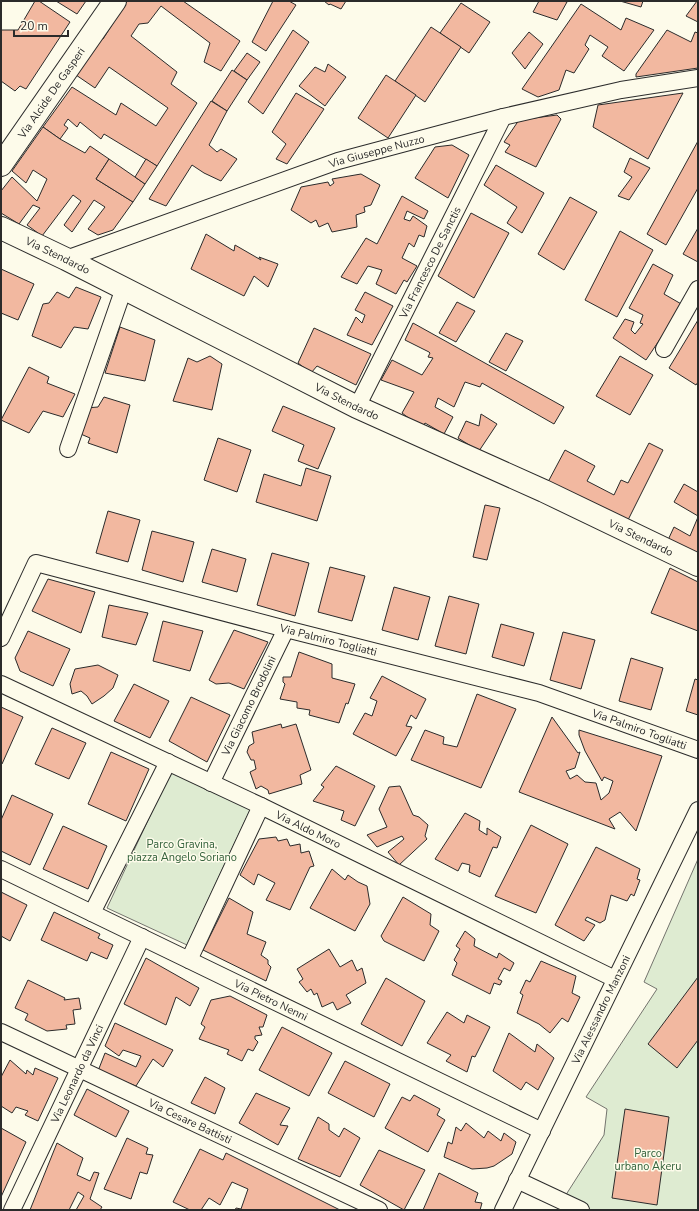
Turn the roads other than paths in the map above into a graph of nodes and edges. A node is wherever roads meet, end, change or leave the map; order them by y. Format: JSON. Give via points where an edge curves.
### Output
{"nodes":[{"id":1,"x":115,"y":1,"type":"edge"},
{"id":2,"x":698,"y":78,"type":"edge"},
{"id":3,"x":503,"y":117,"type":"junction"},
{"id":4,"x":1,"y":166,"type":"edge"},
{"id":5,"x":1,"y":228,"type":"edge"},
{"id":6,"x":66,"y":259,"type":"junction"},
{"id":7,"x":124,"y":288,"type":"junction"},
{"id":8,"x":698,"y":289,"type":"edge"},
{"id":9,"x":664,"y":349,"type":"dead end"},
{"id":10,"x":356,"y":407,"type":"junction"},
{"id":11,"x":68,"y":449,"type":"dead end"},
{"id":12,"x":698,"y":565,"type":"edge"},
{"id":13,"x":286,"y":629,"type":"junction"},
{"id":14,"x":1,"y":638,"type":"edge"},
{"id":15,"x":1,"y":684,"type":"edge"},
{"id":16,"x":698,"y":750,"type":"edge"},
{"id":17,"x":168,"y":762,"type":"junction"},
{"id":18,"x":211,"y":782,"type":"junction"},
{"id":19,"x":261,"y":806,"type":"junction"},
{"id":20,"x":698,"y":810,"type":"edge"},
{"id":21,"x":1,"y":869,"type":"edge"},
{"id":22,"x":92,"y":913,"type":"junction"},
{"id":23,"x":142,"y":937,"type":"junction"},
{"id":24,"x":189,"y":960,"type":"junction"},
{"id":25,"x":615,"y":979,"type":"junction"},
{"id":26,"x":1,"y":1032,"type":"edge"},
{"id":27,"x":79,"y":1069,"type":"junction"},
{"id":28,"x":542,"y":1130,"type":"junction"},
{"id":29,"x":518,"y":1180,"type":"junction"},
{"id":30,"x":12,"y":1210,"type":"edge"},
{"id":31,"x":378,"y":1210,"type":"edge"},
{"id":32,"x":503,"y":1210,"type":"edge"},
{"id":33,"x":581,"y":1210,"type":"edge"}],
"edges":[{"from":1,"to":4,"type":"street","name":"Via Alcide De Gasperi"},
{"from":2,"to":3,"type":"street","name":"Via Giuseppe Nuzzo","via":[[621,90]]},
{"from":3,"to":6,"type":"street","name":"Via Giuseppe Nuzzo","via":[[338,162]]},
{"from":3,"to":10,"type":"street","name":"Via Francesco De Sanctis"},
{"from":5,"to":6,"type":"street","name":"Via Stendardo"},
{"from":6,"to":7,"type":"street","name":"Via Stendardo"},
{"from":7,"to":10,"type":"street","name":"Via Stendardo"},
{"from":7,"to":11,"type":"street"},
{"from":8,"to":9,"type":"street"},
{"from":10,"to":12,"type":"street","name":"Via Stendardo","via":[[544,491]]},
{"from":13,"to":14,"type":"street","name":"Via Palmiro Togliatti","via":[[36,563]]},
{"from":13,"to":16,"type":"street","name":"Via Palmiro Togliatti","via":[[539,693]]},
{"from":13,"to":18,"type":"street","name":"Via Giacomo Brodolini"},
{"from":15,"to":17,"type":"street","name":"Via Aldo Moro"},
{"from":17,"to":18,"type":"street","name":"Via Aldo Moro"},
{"from":17,"to":22,"type":"street"},
{"from":18,"to":19,"type":"street","name":"Via Aldo Moro"},
{"from":19,"to":24,"type":"street"},
{"from":19,"to":25,"type":"street","name":"Via Aldo Moro"},
{"from":20,"to":25,"type":"street","name":"Via Alessandro Manzoni"},
{"from":21,"to":22,"type":"street","name":"Via Pietro Nenni"},
{"from":22,"to":23,"type":"street","name":"Via Pietro Nenni"},
{"from":23,"to":24,"type":"street","name":"Via Pietro Nenni"},
{"from":23,"to":27,"type":"street","name":"Via Leonardo da Vinci"},
{"from":24,"to":28,"type":"street","name":"Via Pietro Nenni"},
{"from":25,"to":28,"type":"street","name":"Via Alessandro Manzoni"},
{"from":26,"to":27,"type":"street","name":"Via Cesare Battisti"},
{"from":27,"to":30,"type":"street","name":"Via Leonardo da Vinci"},
{"from":27,"to":31,"type":"street","name":"Via Cesare Battisti"},
{"from":28,"to":29,"type":"street","name":"Via Alessandro Manzoni"},
{"from":29,"to":32,"type":"street","name":"Via Alessandro Manzoni"},
{"from":29,"to":33,"type":"street"}]}
